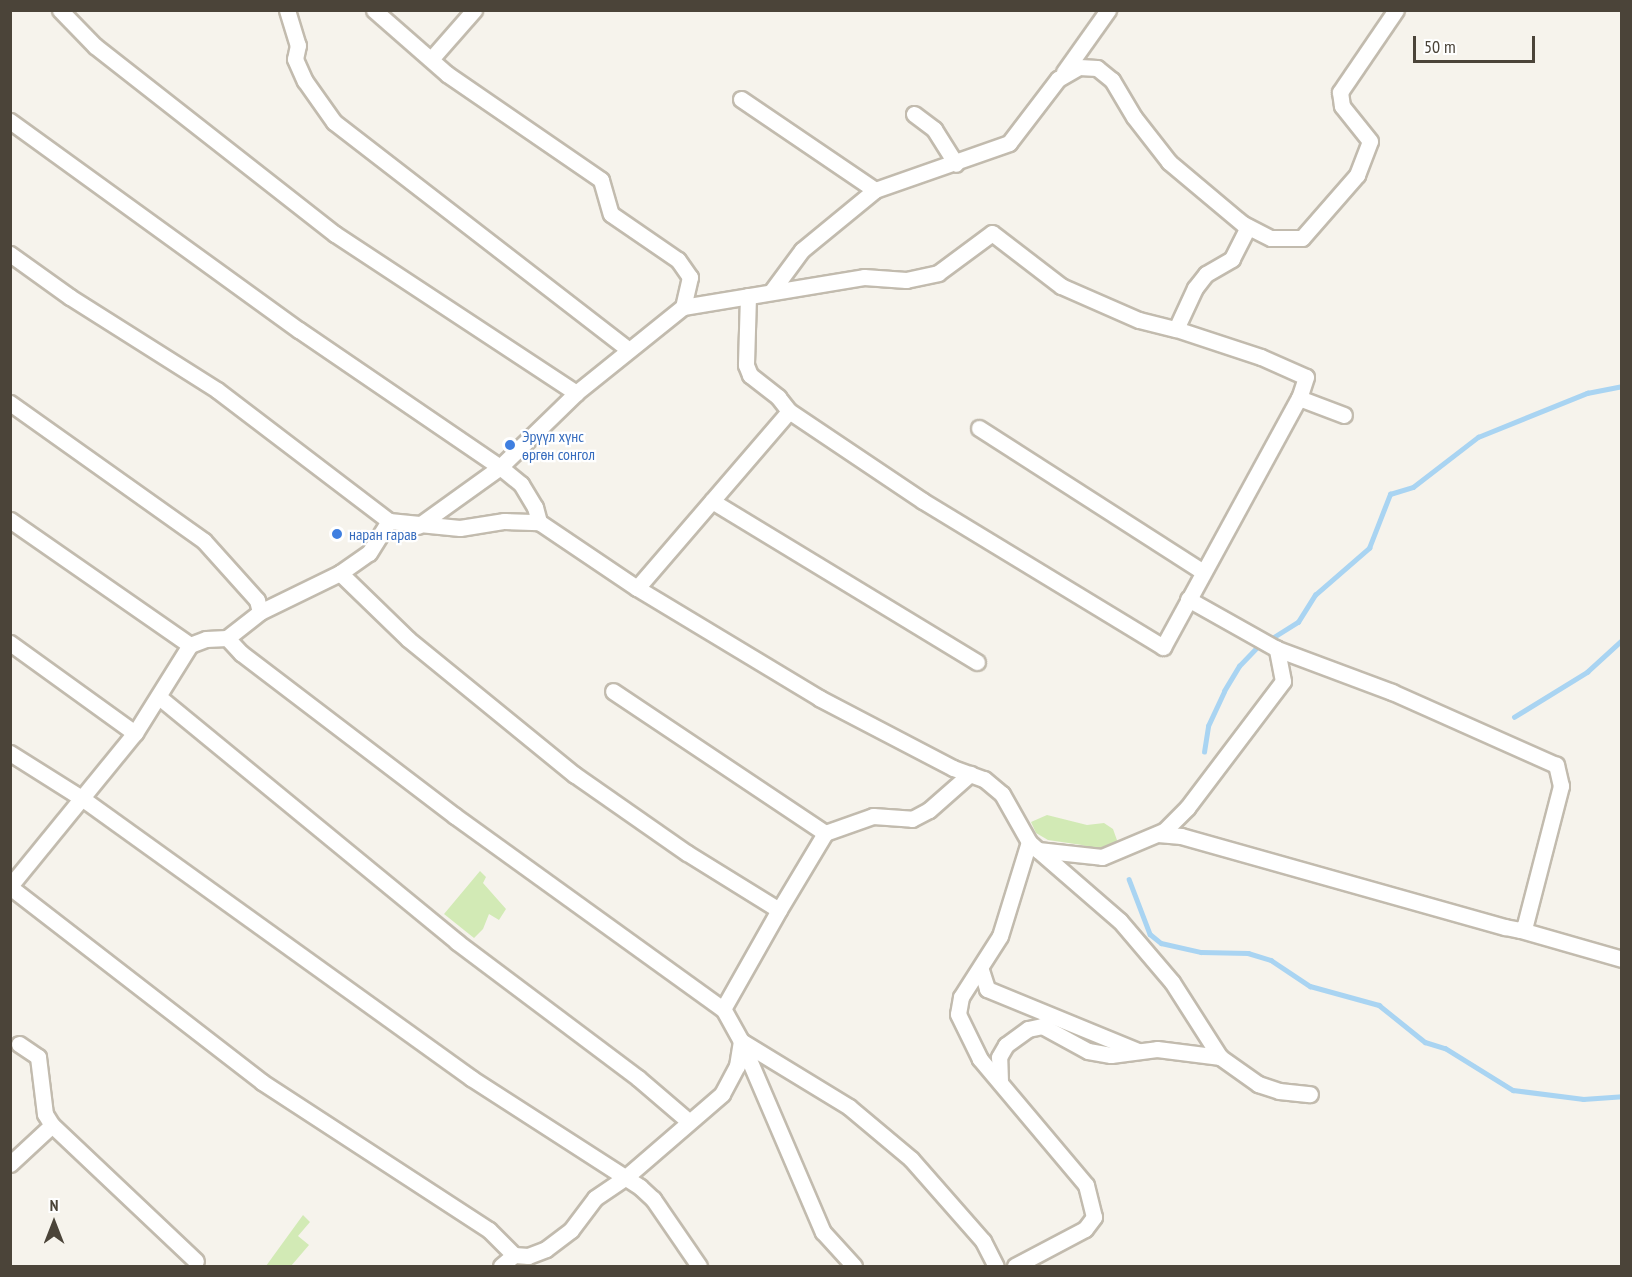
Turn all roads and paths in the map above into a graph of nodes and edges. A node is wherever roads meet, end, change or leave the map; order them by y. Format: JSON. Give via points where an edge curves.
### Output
{"nodes":[{"id":1,"x":60,"y":10,"type":"edge"},
{"id":2,"x":287,"y":10,"type":"edge"},
{"id":3,"x":374,"y":10,"type":"edge"},
{"id":4,"x":474,"y":10,"type":"edge"},
{"id":5,"x":1108,"y":10,"type":"edge"},
{"id":6,"x":1396,"y":10,"type":"edge"},
{"id":7,"x":432,"y":58,"type":"junction"},
{"id":8,"x":1058,"y":79,"type":"junction"},
{"id":9,"x":741,"y":99,"type":"dead end"},
{"id":10,"x":914,"y":114,"type":"dead end"},
{"id":11,"x":10,"y":121,"type":"edge"},
{"id":12,"x":956,"y":164,"type":"junction"},
{"id":13,"x":874,"y":190,"type":"junction"},
{"id":14,"x":1248,"y":226,"type":"junction"},
{"id":15,"x":10,"y":254,"type":"edge"},
{"id":16,"x":771,"y":292,"type":"junction"},
{"id":17,"x":748,"y":296,"type":"junction"},
{"id":18,"x":683,"y":307,"type":"junction"},
{"id":19,"x":1176,"y":329,"type":"junction"},
{"id":20,"x":628,"y":349,"type":"junction"},
{"id":21,"x":576,"y":393,"type":"junction"},
{"id":22,"x":1299,"y":398,"type":"junction"},
{"id":23,"x":10,"y":403,"type":"edge"},
{"id":24,"x":789,"y":411,"type":"junction"},
{"id":25,"x":1344,"y":415,"type":"dead end"},
{"id":26,"x":979,"y":428,"type":"dead end"},
{"id":27,"x":500,"y":466,"type":"junction"},
{"id":28,"x":712,"y":501,"type":"junction"},
{"id":29,"x":10,"y":520,"type":"edge"},
{"id":30,"x":389,"y":521,"type":"junction"},
{"id":31,"x":538,"y":522,"type":"junction"},
{"id":32,"x":418,"y":526,"type":"junction"},
{"id":33,"x":1202,"y":572,"type":"junction"},
{"id":34,"x":340,"y":573,"type":"junction"},
{"id":35,"x":637,"y":588,"type":"junction"},
{"id":36,"x":1188,"y":599,"type":"junction"},
{"id":37,"x":260,"y":612,"type":"junction"},
{"id":38,"x":226,"y":638,"type":"junction"},
{"id":39,"x":10,"y":643,"type":"edge"},
{"id":40,"x":190,"y":645,"type":"junction"},
{"id":41,"x":1277,"y":649,"type":"junction"},
{"id":42,"x":977,"y":662,"type":"dead end"},
{"id":43,"x":613,"y":691,"type":"dead end"},
{"id":44,"x":159,"y":697,"type":"junction"},
{"id":45,"x":135,"y":733,"type":"junction"},
{"id":46,"x":10,"y":753,"type":"edge"},
{"id":47,"x":970,"y":774,"type":"junction"},
{"id":48,"x":83,"y":799,"type":"junction"},
{"id":49,"x":825,"y":833,"type":"junction"},
{"id":50,"x":1158,"y":834,"type":"junction"},
{"id":51,"x":1034,"y":846,"type":"junction"},
{"id":52,"x":10,"y":886,"type":"edge"},
{"id":53,"x":779,"y":910,"type":"junction"},
{"id":54,"x":1521,"y":930,"type":"junction"},
{"id":55,"x":1622,"y":959,"type":"edge"},
{"id":56,"x":981,"y":970,"type":"junction"},
{"id":57,"x":723,"y":1010,"type":"junction"},
{"id":58,"x":741,"y":1041,"type":"junction"},
{"id":59,"x":19,"y":1044,"type":"dead end"},
{"id":60,"x":1138,"y":1051,"type":"junction"},
{"id":61,"x":1220,"y":1056,"type":"junction"},
{"id":62,"x":1000,"y":1081,"type":"junction"},
{"id":63,"x":1310,"y":1094,"type":"dead end"},
{"id":64,"x":687,"y":1120,"type":"junction"},
{"id":65,"x":52,"y":1125,"type":"junction"},
{"id":66,"x":10,"y":1164,"type":"edge"},
{"id":67,"x":626,"y":1178,"type":"junction"},
{"id":68,"x":527,"y":1259,"type":"edge"},
{"id":69,"x":196,"y":1261,"type":"dead end"},
{"id":70,"x":501,"y":1266,"type":"edge"},
{"id":71,"x":699,"y":1266,"type":"edge"},
{"id":72,"x":854,"y":1266,"type":"edge"},
{"id":73,"x":996,"y":1266,"type":"edge"},
{"id":74,"x":1015,"y":1266,"type":"edge"}],
"edges":[{"from":1,"to":21,"type":"street","via":[[95,46],[335,234]]},
{"from":2,"to":20,"type":"street","via":[[298,45],[295,58],[305,81],[334,122]]},
{"from":3,"to":7,"type":"street"},
{"from":4,"to":7,"type":"street"},
{"from":5,"to":8,"type":"street"},
{"from":6,"to":14,"type":"street","via":[[1340,92],[1342,106],[1370,141],[1357,175],[1302,238],[1272,238]]},
{"from":7,"to":18,"type":"street","via":[[447,74],[601,180],[611,214],[678,260],[690,277]]},
{"from":8,"to":12,"type":"street","via":[[1009,143]]},
{"from":8,"to":14,"type":"street","via":[[1078,67],[1097,68],[1112,80],[1134,117],[1169,162]]},
{"from":9,"to":13,"type":"street"},
{"from":10,"to":12,"type":"street","via":[[934,129]]},
{"from":11,"to":27,"type":"street","via":[[299,330]]},
{"from":12,"to":13,"type":"street"},
{"from":13,"to":16,"type":"street","via":[[802,250]]},
{"from":14,"to":19,"type":"street","via":[[1232,259],[1206,274],[1196,288]]},
{"from":15,"to":30,"type":"street","via":[[217,390]]},
{"from":16,"to":17,"type":"street"},
{"from":16,"to":19,"type":"street","via":[[864,277],[906,280],[938,273],[992,232],[1062,286],[1138,320]]},
{"from":17,"to":18,"type":"street"},
{"from":17,"to":24,"type":"street","via":[[746,364],[750,375]]},
{"from":18,"to":20,"type":"street"},
{"from":19,"to":22,"type":"street","via":[[1261,357],[1306,377]]},
{"from":20,"to":21,"type":"street"},
{"from":21,"to":27,"type":"street"},
{"from":22,"to":25,"type":"street"},
{"from":22,"to":33,"type":"street"},
{"from":23,"to":37,"type":"street","via":[[204,542],[257,600]]},
{"from":24,"to":28,"type":"street"},
{"from":24,"to":36,"type":"street","via":[[923,501],[1163,647]]},
{"from":26,"to":33,"type":"street"},
{"from":27,"to":31,"type":"street","via":[[521,484],[535,507]]},
{"from":27,"to":32,"type":"street"},
{"from":28,"to":35,"type":"street"},
{"from":28,"to":42,"type":"street"},
{"from":29,"to":40,"type":"street"},
{"from":30,"to":32,"type":"street"},
{"from":30,"to":34,"type":"street","via":[[369,553]]},
{"from":31,"to":32,"type":"street","via":[[504,521],[460,528]]},
{"from":31,"to":35,"type":"street"},
{"from":33,"to":36,"type":"street"},
{"from":34,"to":37,"type":"street"},
{"from":34,"to":53,"type":"street","via":[[408,639],[575,776]]},
{"from":35,"to":47,"type":"street","via":[[819,698]]},
{"from":36,"to":41,"type":"street"},
{"from":37,"to":38,"type":"street"},
{"from":38,"to":40,"type":"street"},
{"from":38,"to":57,"type":"street","via":[[455,816]]},
{"from":39,"to":45,"type":"street"},
{"from":40,"to":44,"type":"street"},
{"from":41,"to":50,"type":"street","via":[[1283,681],[1187,808]]},
{"from":41,"to":54,"type":"street","via":[[1392,692],[1556,765],[1562,786],[1531,908]]},
{"from":43,"to":49,"type":"street"},
{"from":44,"to":45,"type":"street"},
{"from":44,"to":64,"type":"street","via":[[457,942],[638,1078]]},
{"from":45,"to":48,"type":"street"},
{"from":46,"to":48,"type":"street"},
{"from":47,"to":49,"type":"street","via":[[929,810],[912,819],[873,816]]},
{"from":47,"to":51,"type":"street","via":[[984,779],[1002,794]]},
{"from":48,"to":52,"type":"street"},
{"from":48,"to":67,"type":"street","via":[[471,1078]]},
{"from":49,"to":53,"type":"street"},
{"from":50,"to":51,"type":"street","via":[[1102,857]]},
{"from":50,"to":54,"type":"street","via":[[1181,836]]},
{"from":51,"to":56,"type":"street","via":[[1000,936]]},
{"from":51,"to":61,"type":"street","via":[[1120,921],[1172,982]]},
{"from":52,"to":68,"type":"street","via":[[262,1082],[489,1230]]},
{"from":53,"to":57,"type":"street"},
{"from":54,"to":55,"type":"street"},
{"from":56,"to":60,"type":"street","via":[[987,989]]},
{"from":56,"to":62,"type":"street","via":[[961,997],[958,1014],[980,1059]]},
{"from":57,"to":58,"type":"street"},
{"from":58,"to":64,"type":"street","via":[[737,1066],[722,1094]]},
{"from":58,"to":72,"type":"street","via":[[823,1232]]},
{"from":58,"to":73,"type":"street","via":[[849,1107],[911,1159],[983,1241]]},
{"from":59,"to":65,"type":"street","via":[[38,1056],[45,1114]]},
{"from":60,"to":61,"type":"street","via":[[1190,1051]]},
{"from":60,"to":62,"type":"street","via":[[1111,1055],[1088,1051],[1042,1026],[1028,1029],[1006,1045],[999,1057]]},
{"from":61,"to":63,"type":"street","via":[[1258,1084]]},
{"from":62,"to":74,"type":"street","via":[[1086,1185],[1094,1209],[1094,1217],[1085,1229]]},
{"from":64,"to":67,"type":"street"},
{"from":65,"to":66,"type":"street"},
{"from":65,"to":69,"type":"street"},
{"from":67,"to":68,"type":"street","via":[[595,1198],[571,1230]]},
{"from":67,"to":71,"type":"street","via":[[653,1198]]},
{"from":68,"to":70,"type":"street"}]}
